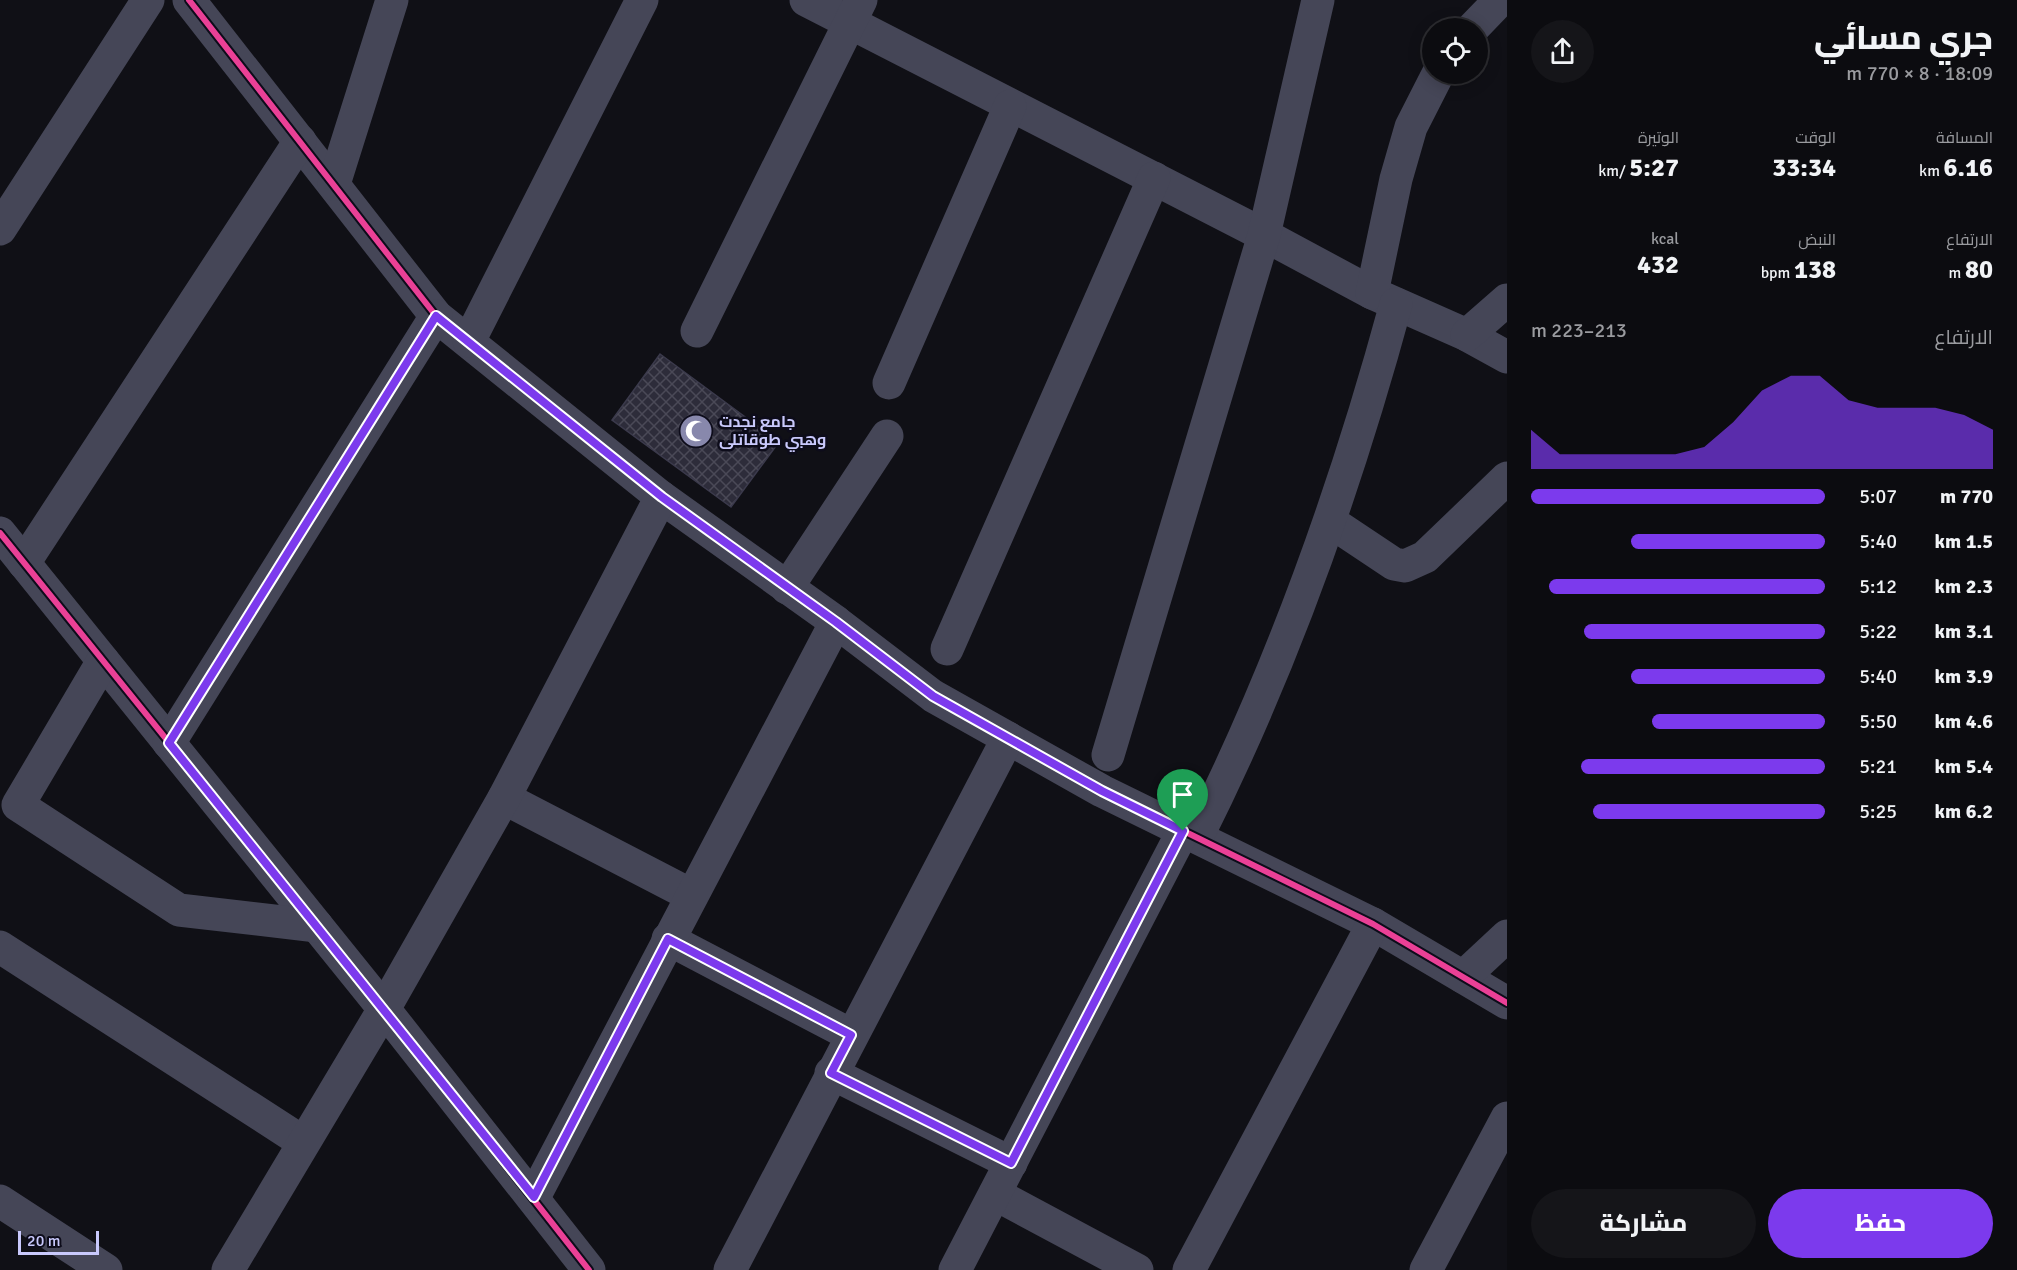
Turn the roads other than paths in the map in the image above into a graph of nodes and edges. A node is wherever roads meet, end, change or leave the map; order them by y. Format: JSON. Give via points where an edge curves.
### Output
{"nodes":[{"id":1,"x":148,"y":0,"type":"edge"},
{"id":2,"x":189,"y":0,"type":"edge"},
{"id":3,"x":392,"y":0,"type":"edge"},
{"id":4,"x":642,"y":0,"type":"edge"},
{"id":5,"x":806,"y":0,"type":"edge"},
{"id":6,"x":1318,"y":0,"type":"edge"},
{"id":7,"x":1500,"y":0,"type":"edge"},
{"id":8,"x":857,"y":11,"type":"edge"},
{"id":9,"x":1483,"y":18,"type":"edge"},
{"id":10,"x":1433,"y":84,"type":"edge"},
{"id":11,"x":1010,"y":106,"type":"junction"},
{"id":12,"x":300,"y":141,"type":"junction"},
{"id":13,"x":1154,"y":178,"type":"junction"},
{"id":14,"x":334,"y":184,"type":"junction"},
{"id":15,"x":0,"y":229,"type":"edge"},
{"id":16,"x":1264,"y":235,"type":"junction"},
{"id":17,"x":1384,"y":298,"type":"junction"},
{"id":18,"x":1507,"y":300,"type":"edge"},
{"id":19,"x":436,"y":316,"type":"junction"},
{"id":20,"x":698,"y":331,"type":"dead end"},
{"id":21,"x":1467,"y":334,"type":"junction"},
{"id":22,"x":470,"y":341,"type":"junction"},
{"id":23,"x":1507,"y":357,"type":"edge"},
{"id":24,"x":890,"y":383,"type":"dead end"},
{"id":25,"x":887,"y":436,"type":"dead end"},
{"id":26,"x":1507,"y":478,"type":"edge"},
{"id":27,"x":662,"y":497,"type":"junction"},
{"id":28,"x":1331,"y":522,"type":"junction"},
{"id":29,"x":0,"y":533,"type":"edge"},
{"id":30,"x":24,"y":563,"type":"junction"},
{"id":31,"x":787,"y":588,"type":"junction"},
{"id":32,"x":836,"y":622,"type":"junction"},
{"id":33,"x":947,"y":649,"type":"dead end"},
{"id":34,"x":103,"y":661,"type":"junction"},
{"id":35,"x":1008,"y":738,"type":"junction"},
{"id":36,"x":169,"y":743,"type":"junction"},
{"id":37,"x":1108,"y":755,"type":"dead end"},
{"id":38,"x":504,"y":798,"type":"junction"},
{"id":39,"x":1190,"y":834,"type":"junction"},
{"id":40,"x":692,"y":895,"type":"junction"},
{"id":41,"x":1373,"y":924,"type":"junction"},
{"id":42,"x":317,"y":926,"type":"junction"},
{"id":43,"x":1507,"y":936,"type":"edge"},
{"id":44,"x":668,"y":939,"type":"junction"},
{"id":45,"x":0,"y":947,"type":"edge"},
{"id":46,"x":1463,"y":977,"type":"junction"},
{"id":47,"x":1507,"y":1003,"type":"edge"},
{"id":48,"x":384,"y":1009,"type":"junction"},
{"id":49,"x":851,"y":1035,"type":"junction"},
{"id":50,"x":831,"y":1073,"type":"junction"},
{"id":51,"x":1507,"y":1118,"type":"edge"},
{"id":52,"x":303,"y":1143,"type":"junction"},
{"id":53,"x":1011,"y":1163,"type":"junction"},
{"id":54,"x":994,"y":1194,"type":"junction"},
{"id":55,"x":534,"y":1197,"type":"junction"},
{"id":56,"x":0,"y":1201,"type":"edge"},
{"id":57,"x":243,"y":1264,"type":"edge"},
{"id":58,"x":106,"y":1270,"type":"edge"},
{"id":59,"x":589,"y":1270,"type":"edge"},
{"id":60,"x":730,"y":1270,"type":"edge"},
{"id":61,"x":955,"y":1270,"type":"edge"},
{"id":62,"x":1137,"y":1270,"type":"edge"},
{"id":63,"x":1189,"y":1270,"type":"edge"},
{"id":64,"x":1426,"y":1270,"type":"edge"}],
"edges":[{"from":1,"to":15,"type":"street"},
{"from":2,"to":12,"type":"street"},
{"from":3,"to":14,"type":"street"},
{"from":4,"to":22,"type":"street"},
{"from":5,"to":8,"type":"street"},
{"from":6,"to":16,"type":"street"},
{"from":7,"to":9,"type":"street"},
{"from":8,"to":11,"type":"street"},
{"from":8,"to":20,"type":"street"},
{"from":10,"to":17,"type":"street","via":[[1412,127],[1396,179]]},
{"from":11,"to":13,"type":"street"},
{"from":11,"to":24,"type":"street"},
{"from":12,"to":14,"type":"street"},
{"from":12,"to":30,"type":"street"},
{"from":13,"to":16,"type":"street"},
{"from":13,"to":33,"type":"street"},
{"from":14,"to":19,"type":"street"},
{"from":16,"to":17,"type":"street"},
{"from":16,"to":37,"type":"street"},
{"from":17,"to":21,"type":"street"},
{"from":17,"to":28,"type":"street","via":[[1366,413]]},
{"from":18,"to":21,"type":"street"},
{"from":19,"to":22,"type":"street"},
{"from":19,"to":36,"type":"street"},
{"from":21,"to":23,"type":"street"},
{"from":22,"to":27,"type":"street"},
{"from":25,"to":31,"type":"street"},
{"from":26,"to":28,"type":"street","via":[[1425,557],[1405,566],[1394,564]]},
{"from":27,"to":31,"type":"street"},
{"from":27,"to":38,"type":"street"},
{"from":28,"to":39,"type":"street","via":[[1246,734]]},
{"from":29,"to":30,"type":"street"},
{"from":30,"to":34,"type":"street"},
{"from":31,"to":32,"type":"street"},
{"from":32,"to":35,"type":"street","via":[[933,696]]},
{"from":32,"to":40,"type":"street"},
{"from":34,"to":36,"type":"street"},
{"from":34,"to":42,"type":"street","via":[[18,805],[178,910]]},
{"from":35,"to":39,"type":"street","via":[[1102,791]]},
{"from":35,"to":49,"type":"street"},
{"from":36,"to":42,"type":"street"},
{"from":38,"to":40,"type":"street"},
{"from":38,"to":48,"type":"street"},
{"from":39,"to":41,"type":"street"},
{"from":39,"to":53,"type":"street"},
{"from":40,"to":44,"type":"street"},
{"from":41,"to":46,"type":"street"},
{"from":41,"to":63,"type":"street"},
{"from":42,"to":48,"type":"street"},
{"from":43,"to":46,"type":"street"},
{"from":44,"to":49,"type":"street"},
{"from":44,"to":55,"type":"street"},
{"from":45,"to":52,"type":"street"},
{"from":46,"to":47,"type":"street"},
{"from":48,"to":52,"type":"street"},
{"from":48,"to":55,"type":"street"},
{"from":49,"to":50,"type":"street"},
{"from":50,"to":53,"type":"street"},
{"from":50,"to":60,"type":"street"},
{"from":51,"to":64,"type":"street"},
{"from":52,"to":57,"type":"street"},
{"from":53,"to":54,"type":"street"},
{"from":54,"to":61,"type":"street"},
{"from":54,"to":62,"type":"street"},
{"from":55,"to":59,"type":"street"},
{"from":56,"to":58,"type":"street"}]}
